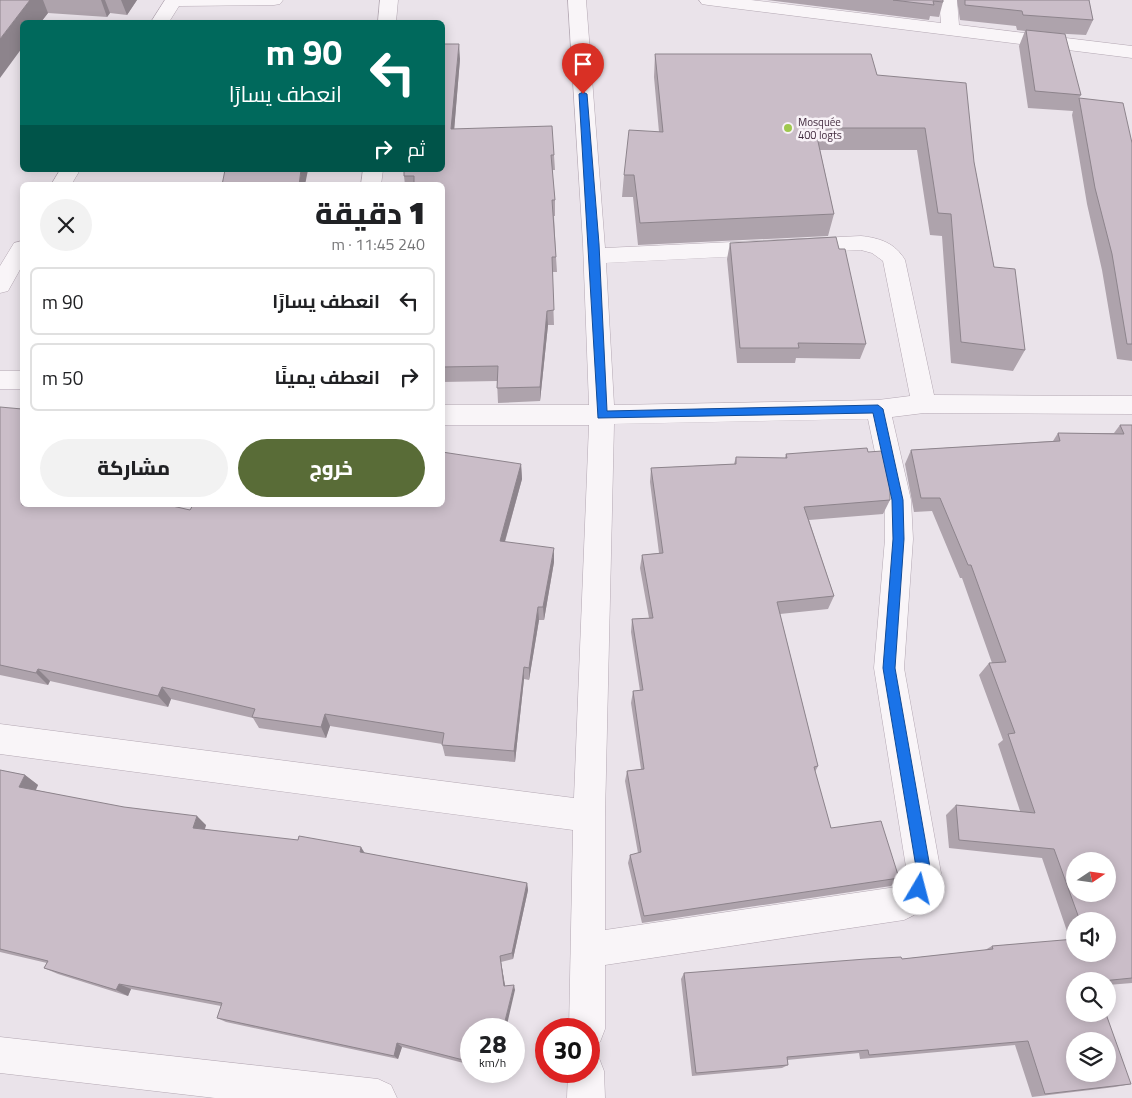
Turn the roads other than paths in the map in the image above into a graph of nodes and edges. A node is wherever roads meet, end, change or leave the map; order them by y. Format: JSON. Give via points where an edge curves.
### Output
{"nodes":[{"id":1,"x":174,"y":0,"type":"edge"},
{"id":2,"x":274,"y":0,"type":"edge"},
{"id":3,"x":389,"y":0,"type":"edge"},
{"id":4,"x":577,"y":0,"type":"edge"},
{"id":5,"x":708,"y":0,"type":"edge"},
{"id":6,"x":948,"y":0,"type":"edge"},
{"id":7,"x":161,"y":20,"type":"edge"},
{"id":8,"x":387,"y":20,"type":"edge"},
{"id":9,"x":950,"y":29,"type":"junction"},
{"id":10,"x":1132,"y":52,"type":"edge"},
{"id":11,"x":20,"y":251,"type":"edge"},
{"id":12,"x":595,"y":256,"type":"junction"},
{"id":13,"x":0,"y":285,"type":"edge"},
{"id":14,"x":0,"y":380,"type":"edge"},
{"id":15,"x":20,"y":380,"type":"edge"},
{"id":16,"x":924,"y":404,"type":"junction"},
{"id":17,"x":1132,"y":405,"type":"edge"},
{"id":18,"x":878,"y":409,"type":"junction"},
{"id":19,"x":602,"y":415,"type":"junction"},
{"id":20,"x":445,"y":416,"type":"edge"},
{"id":21,"x":0,"y":739,"type":"edge"},
{"id":22,"x":589,"y":816,"type":"junction"},
{"id":23,"x":588,"y":950,"type":"junction"},
{"id":24,"x":587,"y":1018,"type":"edge"},
{"id":25,"x":0,"y":1055,"type":"edge"},
{"id":26,"x":586,"y":1083,"type":"edge"},
{"id":27,"x":378,"y":1098,"type":"edge"},
{"id":28,"x":586,"y":1098,"type":"edge"}],
"edges":[{"from":1,"to":2,"type":"street"},
{"from":1,"to":7,"type":"street"},
{"from":3,"to":8,"type":"street"},
{"from":4,"to":12,"type":"street"},
{"from":5,"to":9,"type":"street"},
{"from":6,"to":9,"type":"street"},
{"from":9,"to":10,"type":"street"},
{"from":11,"to":13,"type":"street"},
{"from":12,"to":16,"type":"street","via":[[876,245],[887,250],[894,260]]},
{"from":12,"to":19,"type":"street"},
{"from":14,"to":15,"type":"street"},
{"from":16,"to":17,"type":"street"},
{"from":16,"to":18,"type":"street"},
{"from":18,"to":19,"type":"street"},
{"from":18,"to":23,"type":"street","via":[[898,500],[899,539],[889,668],[924,873],[919,889],[904,903]]},
{"from":19,"to":20,"type":"street"},
{"from":19,"to":22,"type":"street"},
{"from":21,"to":22,"type":"street"},
{"from":22,"to":23,"type":"street"},
{"from":23,"to":24,"type":"street"},
{"from":25,"to":27,"type":"street"},
{"from":26,"to":28,"type":"street"}]}
